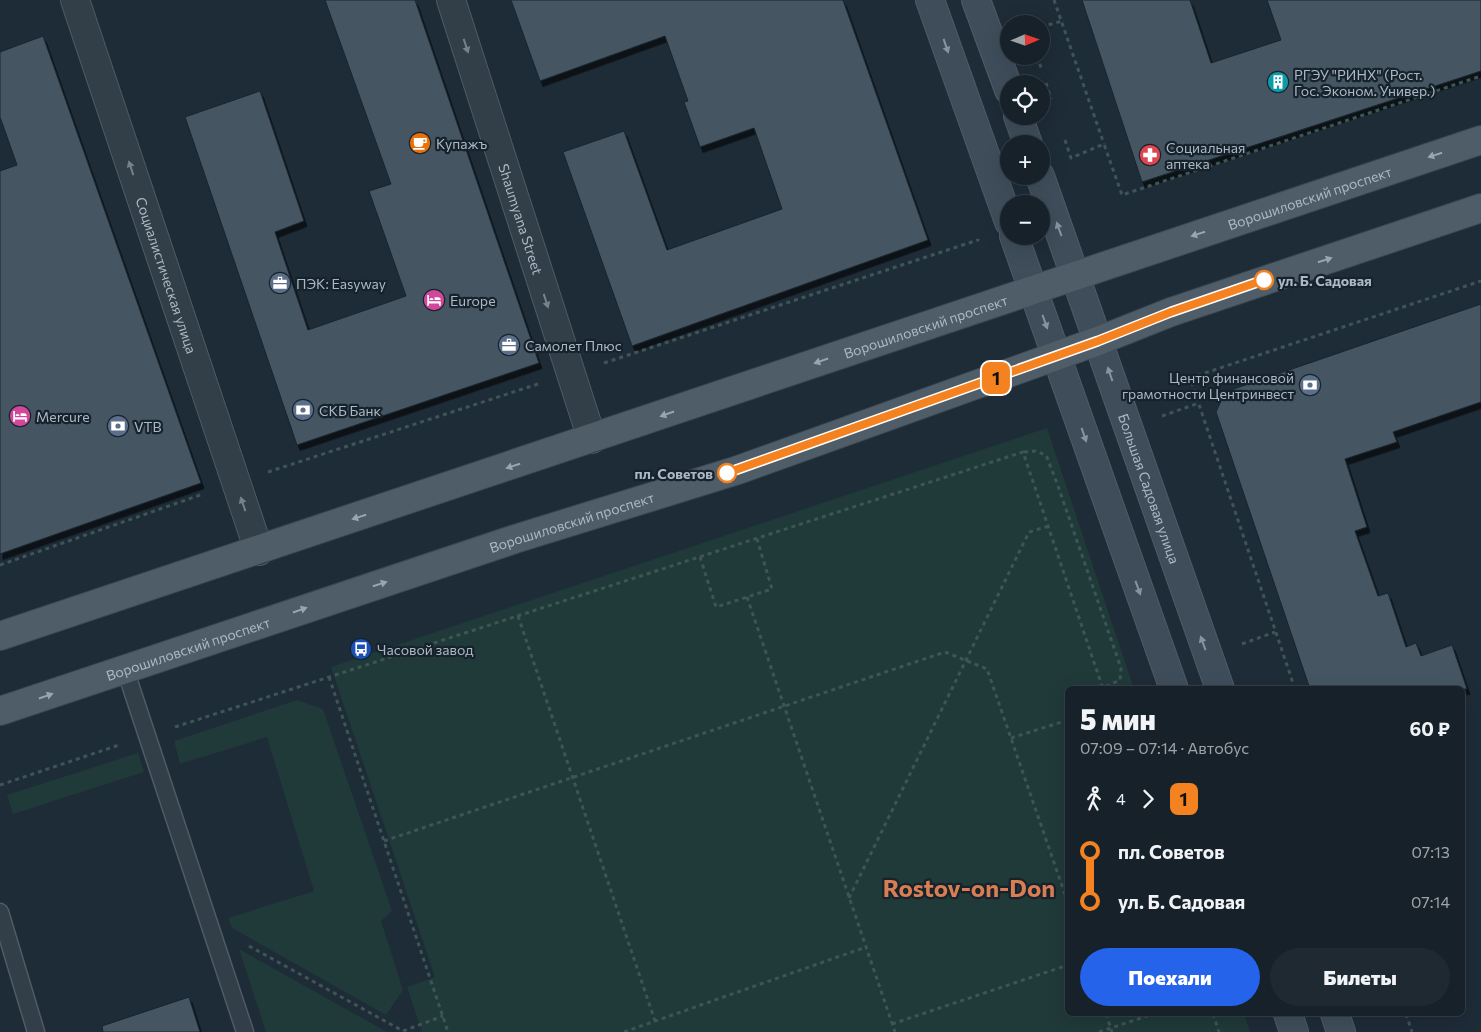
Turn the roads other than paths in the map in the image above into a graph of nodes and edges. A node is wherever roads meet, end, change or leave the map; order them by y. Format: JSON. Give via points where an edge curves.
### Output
{"nodes":[{"id":1,"x":75,"y":0,"type":"edge"},
{"id":2,"x":451,"y":0,"type":"edge"},
{"id":3,"x":930,"y":0,"type":"edge"},
{"id":4,"x":976,"y":0,"type":"edge"},
{"id":5,"x":1004,"y":75,"type":"edge"},
{"id":6,"x":1481,"y":140,"type":"edge"},
{"id":7,"x":1043,"y":185,"type":"edge"},
{"id":8,"x":1000,"y":197,"type":"edge"},
{"id":9,"x":1481,"y":208,"type":"edge"},
{"id":10,"x":1017,"y":245,"type":"edge"},
{"id":11,"x":1076,"y":275,"type":"junction"},
{"id":12,"x":1032,"y":289,"type":"junction"},
{"id":13,"x":1098,"y":341,"type":"junction"},
{"id":14,"x":1057,"y":356,"type":"junction"},
{"id":15,"x":592,"y":439,"type":"junction"},
{"id":16,"x":259,"y":551,"type":"junction"},
{"id":17,"x":0,"y":636,"type":"edge"},
{"id":18,"x":125,"y":669,"type":"junction"},
{"id":19,"x":1173,"y":686,"type":"edge"},
{"id":20,"x":1219,"y":686,"type":"edge"},
{"id":21,"x":0,"y":711,"type":"edge"},
{"id":22,"x":0,"y":912,"type":"edge"},
{"id":23,"x":1289,"y":1016,"type":"edge"},
{"id":24,"x":1336,"y":1016,"type":"edge"},
{"id":25,"x":36,"y":1032,"type":"edge"},
{"id":26,"x":245,"y":1032,"type":"edge"},
{"id":27,"x":1294,"y":1032,"type":"edge"},
{"id":28,"x":1341,"y":1032,"type":"edge"}],
"edges":[{"from":16,"to":1,"type":"street","name":"Социалистическая улица","one_way":true},
{"from":2,"to":15,"type":"street","name":"Shaumyana Street","one_way":true},
{"from":3,"to":8,"type":"main road","one_way":true},
{"from":4,"to":5,"type":"main road"},
{"from":6,"to":11,"type":"main road","name":"Ворошиловский проспект","one_way":true},
{"from":11,"to":7,"type":"main road","name":"Большая Садовая улица","one_way":true},
{"from":13,"to":9,"type":"main road","name":"Ворошиловский проспект","one_way":true,"via":[[1171,312]]},
{"from":10,"to":12,"type":"main road"},
{"from":11,"to":12,"type":"main road","name":"Ворошиловский проспект"},
{"from":11,"to":13,"type":"main road","name":"Большая Садовая улица"},
{"from":12,"to":14,"type":"main road","one_way":true},
{"from":12,"to":15,"type":"main road","name":"Ворошиловский проспект","one_way":true},
{"from":13,"to":14,"type":"main road","name":"Ворошиловский проспект"},
{"from":20,"to":13,"type":"main road","name":"Большая Садовая улица","one_way":true},
{"from":18,"to":14,"type":"main road","name":"Ворошиловский проспект","one_way":true,"via":[[488,548],[738,470]]},
{"from":14,"to":19,"type":"main road","one_way":true},
{"from":15,"to":16,"type":"main road","name":"Ворошиловский проспект","one_way":true},
{"from":16,"to":17,"type":"main road","name":"Ворошиловский проспект"},
{"from":21,"to":18,"type":"main road","name":"Ворошиловский проспект","one_way":true},
{"from":18,"to":26,"type":"lane"},
{"from":22,"to":25,"type":"lane"},
{"from":23,"to":27,"type":"main road"},
{"from":24,"to":28,"type":"main road"}]}
